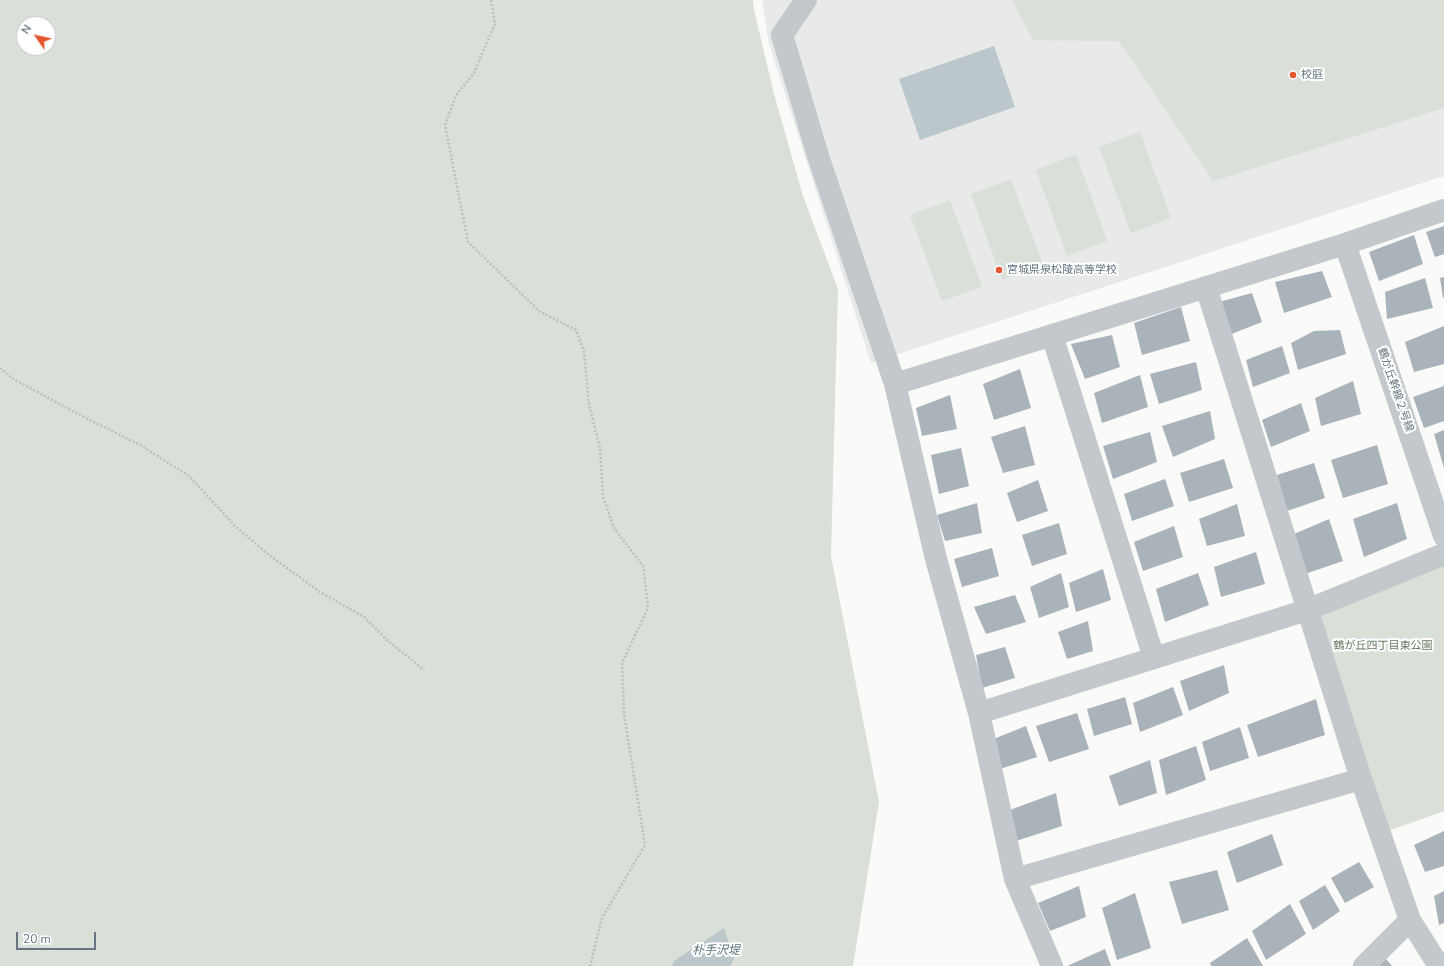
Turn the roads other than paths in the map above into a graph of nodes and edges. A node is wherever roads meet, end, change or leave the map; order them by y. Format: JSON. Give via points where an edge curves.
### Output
{"nodes":[{"id":1,"x":806,"y":0,"type":"edge"},
{"id":2,"x":1444,"y":210,"type":"edge"},
{"id":3,"x":1345,"y":244,"type":"junction"},
{"id":4,"x":1206,"y":287,"type":"junction"},
{"id":5,"x":1052,"y":335,"type":"junction"},
{"id":6,"x":895,"y":384,"type":"junction"},
{"id":7,"x":1444,"y":536,"type":"edge"},
{"id":8,"x":1444,"y":554,"type":"edge"},
{"id":9,"x":1307,"y":610,"type":"junction"},
{"id":10,"x":1154,"y":658,"type":"junction"},
{"id":11,"x":979,"y":713,"type":"junction"},
{"id":12,"x":1361,"y":779,"type":"junction"},
{"id":13,"x":1015,"y":879,"type":"junction"},
{"id":14,"x":1410,"y":920,"type":"junction"},
{"id":15,"x":1052,"y":966,"type":"edge"},
{"id":16,"x":1364,"y":966,"type":"edge"},
{"id":17,"x":1439,"y":966,"type":"edge"}],
"edges":[{"from":1,"to":6,"type":"street","via":[[782,35],[818,156]]},
{"from":2,"to":3,"type":"street"},
{"from":3,"to":4,"type":"street"},
{"from":3,"to":7,"type":"street","name":"鶴が丘幹線２号線"},
{"from":4,"to":5,"type":"street"},
{"from":4,"to":9,"type":"street"},
{"from":5,"to":6,"type":"street"},
{"from":5,"to":10,"type":"street"},
{"from":6,"to":11,"type":"street","via":[[936,559]]},
{"from":8,"to":9,"type":"street"},
{"from":9,"to":10,"type":"street"},
{"from":9,"to":12,"type":"street"},
{"from":10,"to":11,"type":"street"},
{"from":11,"to":13,"type":"street"},
{"from":12,"to":13,"type":"street"},
{"from":12,"to":14,"type":"street"},
{"from":13,"to":15,"type":"street"},
{"from":14,"to":16,"type":"street"},
{"from":14,"to":17,"type":"street"}]}
